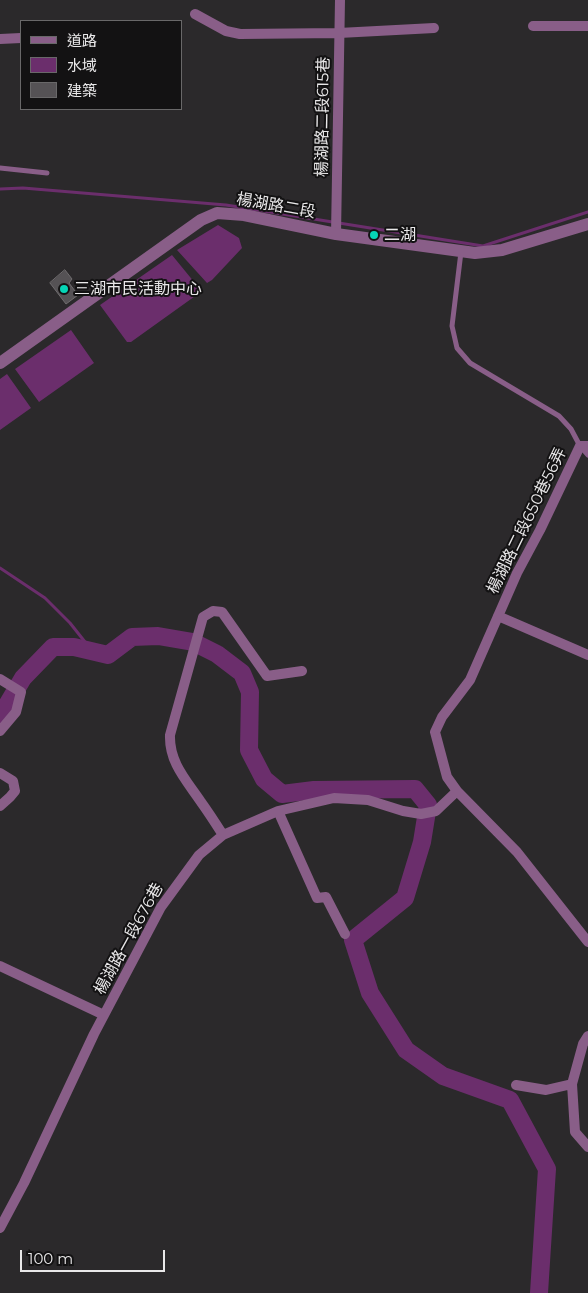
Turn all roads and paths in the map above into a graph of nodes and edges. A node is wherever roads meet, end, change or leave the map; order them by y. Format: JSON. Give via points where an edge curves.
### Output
{"nodes":[{"id":1,"x":340,"y":0,"type":"edge"},
{"id":2,"x":195,"y":14,"type":"dead end"},
{"id":3,"x":533,"y":26,"type":"dead end"},
{"id":4,"x":588,"y":26,"type":"edge"},
{"id":5,"x":434,"y":28,"type":"dead end"},
{"id":6,"x":339,"y":33,"type":"junction"},
{"id":7,"x":20,"y":38,"type":"edge"},
{"id":8,"x":0,"y":39,"type":"edge"},
{"id":9,"x":0,"y":168,"type":"edge"},
{"id":10,"x":47,"y":173,"type":"dead end"},
{"id":11,"x":588,"y":224,"type":"edge"},
{"id":12,"x":336,"y":234,"type":"junction"},
{"id":13,"x":461,"y":252,"type":"junction"},
{"id":14,"x":0,"y":363,"type":"edge"},
{"id":15,"x":584,"y":446,"type":"edge"},
{"id":16,"x":588,"y":455,"type":"edge"},
{"id":17,"x":498,"y":616,"type":"junction"},
{"id":18,"x":588,"y":655,"type":"edge"},
{"id":19,"x":302,"y":671,"type":"dead end"},
{"id":20,"x":0,"y":679,"type":"edge"},
{"id":21,"x":0,"y":731,"type":"edge"},
{"id":22,"x":0,"y":774,"type":"edge"},
{"id":23,"x":457,"y":792,"type":"junction"},
{"id":24,"x":0,"y":806,"type":"edge"},
{"id":25,"x":278,"y":811,"type":"junction"},
{"id":26,"x":223,"y":835,"type":"junction"},
{"id":27,"x":345,"y":934,"type":"dead end"},
{"id":28,"x":588,"y":942,"type":"edge"},
{"id":29,"x":0,"y":966,"type":"edge"},
{"id":30,"x":104,"y":1015,"type":"junction"},
{"id":31,"x":588,"y":1036,"type":"edge"},
{"id":32,"x":572,"y":1084,"type":"junction"},
{"id":33,"x":516,"y":1085,"type":"dead end"},
{"id":34,"x":588,"y":1147,"type":"edge"},
{"id":35,"x":0,"y":1228,"type":"edge"}],
"edges":[{"from":1,"to":6,"type":"street","name":"楊湖路二段615巷"},
{"from":2,"to":6,"type":"street","via":[[226,31],[240,34]]},
{"from":3,"to":4,"type":"street"},
{"from":5,"to":6,"type":"street"},
{"from":6,"to":12,"type":"street","name":"楊湖路二段615巷"},
{"from":7,"to":8,"type":"street"},
{"from":9,"to":10,"type":"lane"},
{"from":11,"to":13,"type":"street","name":"楊湖路二段","via":[[502,250]]},
{"from":12,"to":13,"type":"street","name":"楊湖路二段"},
{"from":12,"to":14,"type":"street","name":"楊湖路二段","via":[[244,215],[216,213],[201,220]]},
{"from":13,"to":15,"type":"lane","via":[[452,326],[456,348],[470,363],[559,416]]},
{"from":15,"to":16,"type":"lane"},
{"from":15,"to":17,"type":"street","name":"楊湖路二段650巷56弄"},
{"from":17,"to":18,"type":"street","name":"楊湖路二段650巷56弄"},
{"from":17,"to":23,"type":"street","name":"楊湖路二段650巷56弄","via":[[470,680],[442,717],[435,732],[446,777]]},
{"from":19,"to":26,"type":"street","via":[[267,676],[222,612],[213,611],[203,617],[169,745],[179,771]]},
{"from":20,"to":21,"type":"street","via":[[21,692],[16,712]]},
{"from":22,"to":24,"type":"street","via":[[13,781],[14,791]]},
{"from":23,"to":25,"type":"street","name":"楊湖路一段676巷","via":[[436,811],[421,814],[368,800],[334,798]]},
{"from":23,"to":28,"type":"street","name":"楊湖路二段650巷56弄","via":[[517,852]]},
{"from":25,"to":26,"type":"street","name":"楊湖路一段676巷"},
{"from":25,"to":27,"type":"street","via":[[317,898],[326,897]]},
{"from":26,"to":30,"type":"street","name":"楊湖路一段676巷","via":[[199,855],[161,907]]},
{"from":29,"to":30,"type":"street"},
{"from":30,"to":35,"type":"street","name":"楊湖路一段676巷"},
{"from":31,"to":32,"type":"street"},
{"from":32,"to":33,"type":"street","via":[[546,1090]]},
{"from":32,"to":34,"type":"street","via":[[576,1132]]}]}
